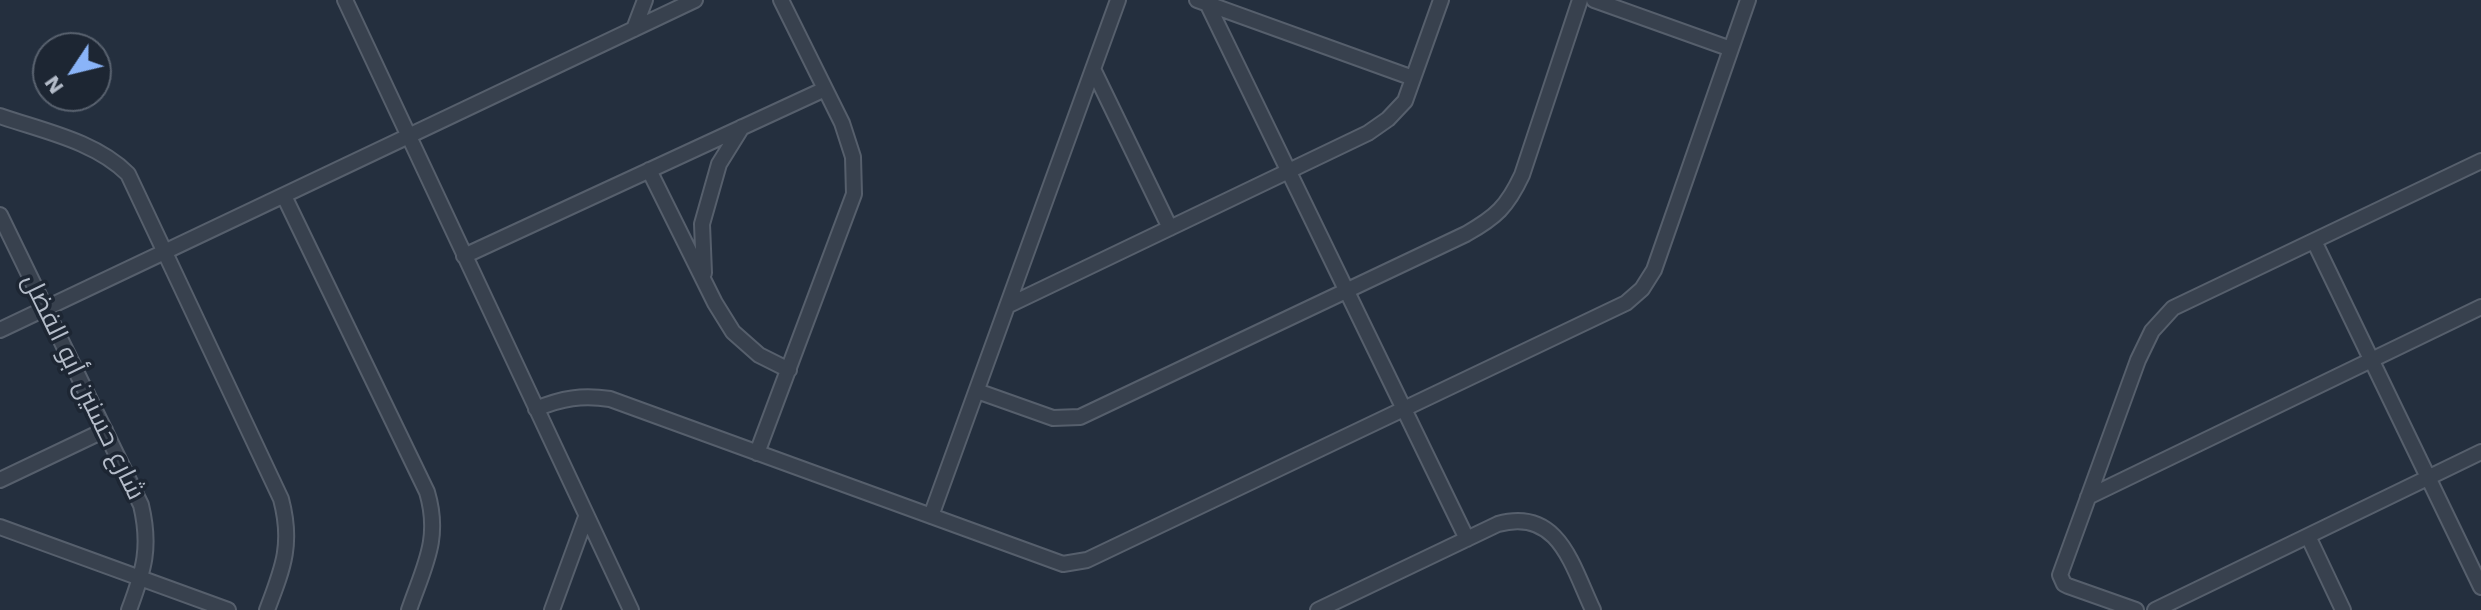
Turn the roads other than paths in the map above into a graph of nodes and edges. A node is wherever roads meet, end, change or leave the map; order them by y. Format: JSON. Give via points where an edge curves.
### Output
{"nodes":[{"id":1,"x":345,"y":0,"type":"edge"},
{"id":2,"x":645,"y":0,"type":"edge"},
{"id":3,"x":695,"y":0,"type":"edge"},
{"id":4,"x":781,"y":0,"type":"edge"},
{"id":5,"x":1118,"y":0,"type":"edge"},
{"id":6,"x":1441,"y":0,"type":"edge"},
{"id":7,"x":1580,"y":0,"type":"edge"},
{"id":8,"x":1594,"y":0,"type":"edge"},
{"id":9,"x":1748,"y":0,"type":"edge"},
{"id":10,"x":1202,"y":2,"type":"edge"},
{"id":11,"x":634,"y":29,"type":"junction"},
{"id":12,"x":1731,"y":49,"type":"junction"},
{"id":13,"x":1093,"y":69,"type":"junction"},
{"id":14,"x":1413,"y":78,"type":"junction"},
{"id":15,"x":825,"y":89,"type":"junction"},
{"id":16,"x":0,"y":116,"type":"edge"},
{"id":17,"x":743,"y":127,"type":"junction"},
{"id":18,"x":409,"y":137,"type":"junction"},
{"id":19,"x":2481,"y":161,"type":"edge"},
{"id":20,"x":649,"y":170,"type":"junction"},
{"id":21,"x":1288,"y":172,"type":"junction"},
{"id":22,"x":284,"y":196,"type":"junction"},
{"id":23,"x":0,"y":215,"type":"edge"},
{"id":24,"x":1170,"y":228,"type":"junction"},
{"id":25,"x":2314,"y":241,"type":"junction"},
{"id":26,"x":166,"y":252,"type":"junction"},
{"id":27,"x":464,"y":256,"type":"junction"},
{"id":28,"x":704,"y":281,"type":"junction"},
{"id":29,"x":1347,"y":291,"type":"junction"},
{"id":30,"x":1007,"y":306,"type":"junction"},
{"id":31,"x":2481,"y":307,"type":"edge"},
{"id":32,"x":46,"y":309,"type":"junction"},
{"id":33,"x":0,"y":330,"type":"edge"},
{"id":34,"x":2372,"y":360,"type":"junction"},
{"id":35,"x":789,"y":370,"type":"junction"},
{"id":36,"x":977,"y":391,"type":"junction"},
{"id":37,"x":536,"y":409,"type":"junction"},
{"id":38,"x":1404,"y":409,"type":"junction"},
{"id":39,"x":105,"y":430,"type":"junction"},
{"id":40,"x":2481,"y":452,"type":"edge"},
{"id":41,"x":757,"y":453,"type":"junction"},
{"id":42,"x":2428,"y":478,"type":"junction"},
{"id":43,"x":0,"y":480,"type":"edge"},
{"id":44,"x":2088,"y":497,"type":"junction"},
{"id":45,"x":931,"y":516,"type":"junction"},
{"id":46,"x":586,"y":517,"type":"junction"},
{"id":47,"x":0,"y":527,"type":"edge"},
{"id":48,"x":2308,"y":536,"type":"junction"},
{"id":49,"x":1467,"y":539,"type":"junction"},
{"id":50,"x":141,"y":578,"type":"junction"},
{"id":51,"x":2481,"y":587,"type":"edge"},
{"id":52,"x":129,"y":610,"type":"edge"},
{"id":53,"x":228,"y":610,"type":"edge"},
{"id":54,"x":267,"y":610,"type":"edge"},
{"id":55,"x":409,"y":610,"type":"edge"},
{"id":56,"x":552,"y":610,"type":"edge"},
{"id":57,"x":631,"y":610,"type":"edge"},
{"id":58,"x":1318,"y":610,"type":"edge"},
{"id":59,"x":1593,"y":610,"type":"edge"},
{"id":60,"x":2136,"y":610,"type":"edge"},
{"id":61,"x":2155,"y":610,"type":"edge"},
{"id":62,"x":2343,"y":610,"type":"edge"}],
"edges":[{"from":1,"to":18,"type":"street"},
{"from":2,"to":11,"type":"street"},
{"from":3,"to":11,"type":"street"},
{"from":4,"to":15,"type":"street"},
{"from":5,"to":13,"type":"street"},
{"from":6,"to":14,"type":"street"},
{"from":7,"to":29,"type":"street","via":[[1511,200],[1493,219],[1466,234]]},
{"from":8,"to":12,"type":"street"},
{"from":9,"to":12,"type":"street"},
{"from":10,"to":14,"type":"street"},
{"from":10,"to":21,"type":"street"},
{"from":11,"to":18,"type":"street"},
{"from":12,"to":38,"type":"street","via":[[1654,270],[1642,289],[1616,308]]},
{"from":13,"to":24,"type":"street"},
{"from":13,"to":30,"type":"street"},
{"from":14,"to":21,"type":"street","via":[[1405,101],[1388,119]]},
{"from":15,"to":17,"type":"street"},
{"from":15,"to":35,"type":"street","via":[[853,157],[854,194]]},
{"from":16,"to":26,"type":"street","via":[[114,159],[128,174]]},
{"from":17,"to":20,"type":"street"},
{"from":17,"to":28,"type":"street","via":[[719,164],[702,224]]},
{"from":18,"to":22,"type":"street"},
{"from":18,"to":27,"type":"street"},
{"from":19,"to":25,"type":"street"},
{"from":20,"to":27,"type":"street"},
{"from":20,"to":28,"type":"street"},
{"from":21,"to":24,"type":"street"},
{"from":21,"to":29,"type":"street"},
{"from":22,"to":26,"type":"street"},
{"from":22,"to":55,"type":"street","via":[[427,492],[434,530]]},
{"from":23,"to":32,"type":"street","name":"شارع حسنين أبو الفضل"},
{"from":24,"to":30,"type":"street"},
{"from":25,"to":34,"type":"street"},
{"from":25,"to":44,"type":"street","via":[[2173,308],[2152,331]]},
{"from":26,"to":32,"type":"street"},
{"from":26,"to":54,"type":"street","via":[[281,499],[287,544]]},
{"from":27,"to":37,"type":"street"},
{"from":28,"to":35,"type":"street","via":[[733,332],[759,355]]},
{"from":29,"to":36,"type":"street","via":[[1080,417],[1053,418]]},
{"from":29,"to":38,"type":"street"},
{"from":30,"to":36,"type":"street"},
{"from":31,"to":34,"type":"street"},
{"from":32,"to":33,"type":"street"},
{"from":32,"to":39,"type":"street","name":"شارع حسنين أبو الفضل"},
{"from":34,"to":42,"type":"street"},
{"from":34,"to":44,"type":"street"},
{"from":35,"to":41,"type":"street"},
{"from":36,"to":45,"type":"street"},
{"from":37,"to":41,"type":"street","via":[[585,395],[610,399]]},
{"from":37,"to":46,"type":"street"},
{"from":38,"to":45,"type":"street","via":[[1075,564]]},
{"from":38,"to":49,"type":"street"},
{"from":39,"to":43,"type":"street"},
{"from":39,"to":50,"type":"street","name":"شارع حسنين أبو الفضل","via":[[141,505],[147,558]]},
{"from":40,"to":42,"type":"street"},
{"from":41,"to":45,"type":"street"},
{"from":42,"to":48,"type":"street"},
{"from":42,"to":51,"type":"street"},
{"from":44,"to":60,"type":"street","via":[[2061,580]]},
{"from":46,"to":56,"type":"street"},
{"from":46,"to":57,"type":"street"},
{"from":47,"to":50,"type":"street"},
{"from":48,"to":61,"type":"street"},
{"from":48,"to":62,"type":"street"},
{"from":49,"to":58,"type":"street"},
{"from":49,"to":59,"type":"street","via":[[1513,520],[1545,527],[1557,538]]},
{"from":50,"to":52,"type":"street","name":"شارع حسنين أبو الفضل"},
{"from":50,"to":53,"type":"street"}]}
